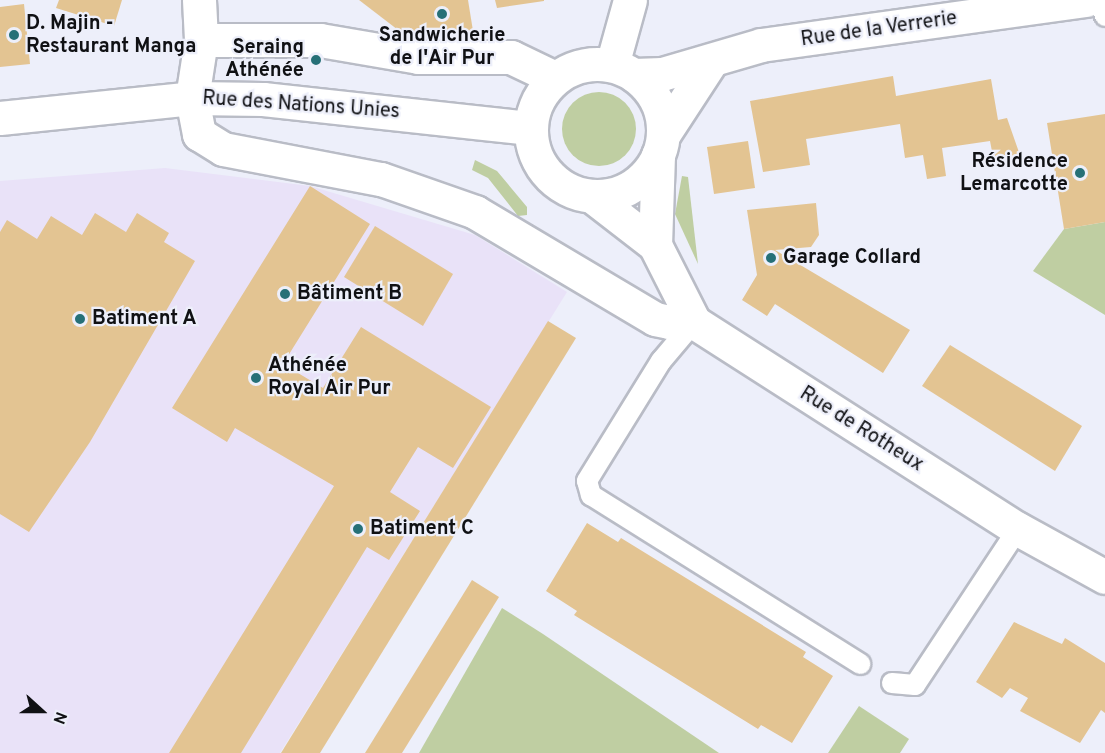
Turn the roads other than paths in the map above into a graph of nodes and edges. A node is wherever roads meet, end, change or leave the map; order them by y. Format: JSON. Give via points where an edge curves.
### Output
{"nodes":[{"id":1,"x":199,"y":0,"type":"edge"},
{"id":2,"x":630,"y":0,"type":"edge"},
{"id":3,"x":1086,"y":0,"type":"edge"},
{"id":4,"x":1099,"y":0,"type":"edge"},
{"id":5,"x":1105,"y":16,"type":"edge"},
{"id":6,"x":201,"y":40,"type":"junction"},
{"id":7,"x":710,"y":63,"type":"junction"},
{"id":8,"x":623,"y":70,"type":"junction"},
{"id":9,"x":555,"y":78,"type":"junction"},
{"id":10,"x":192,"y":98,"type":"junction"},
{"id":11,"x":0,"y":118,"type":"edge"},
{"id":12,"x":530,"y":128,"type":"junction"},
{"id":13,"x":660,"y":145,"type":"junction"},
{"id":14,"x":593,"y":197,"type":"junction"},
{"id":15,"x":655,"y":245,"type":"junction"},
{"id":16,"x":690,"y":317,"type":"junction"},
{"id":17,"x":1018,"y":529,"type":"junction"},
{"id":18,"x":1105,"y":578,"type":"edge"},
{"id":19,"x":860,"y":664,"type":"dead end"},
{"id":20,"x":892,"y":683,"type":"dead end"}],
"edges":[{"from":1,"to":6,"type":"street"},
{"from":2,"to":8,"type":"street"},
{"from":3,"to":7,"type":"street","name":"Rue de la Verrerie","via":[[761,45]]},
{"from":4,"to":5,"type":"lane"},
{"from":6,"to":9,"type":"street","via":[[320,39],[418,57],[511,57]]},
{"from":6,"to":10,"type":"street"},
{"from":7,"to":8,"type":"street","name":"Rue de la Verrerie"},
{"from":7,"to":13,"type":"street"},
{"from":8,"to":9,"type":"street","via":[[573,68]]},
{"from":8,"to":13,"type":"street","via":[[654,97]]},
{"from":9,"to":12,"type":"street","via":[[536,102]]},
{"from":10,"to":11,"type":"street","name":"Rue des Nations Unies"},
{"from":10,"to":12,"type":"street","name":"Rue des Nations Unies","via":[[262,99]]},
{"from":10,"to":16,"type":"street","via":[[199,134],[223,149],[381,179],[475,212],[655,319]]},
{"from":12,"to":14,"type":"street","via":[[536,158],[551,179]]},
{"from":13,"to":14,"type":"street","via":[[630,188]]},
{"from":13,"to":15,"type":"street"},
{"from":14,"to":15,"type":"street"},
{"from":15,"to":16,"type":"street"},
{"from":16,"to":17,"type":"street","name":"Rue de Rotheux"},
{"from":16,"to":19,"type":"lane","via":[[587,481],[591,495]]},
{"from":17,"to":18,"type":"street","name":"Rue de Rotheux"},
{"from":17,"to":20,"type":"lane","via":[[915,685]]}]}
